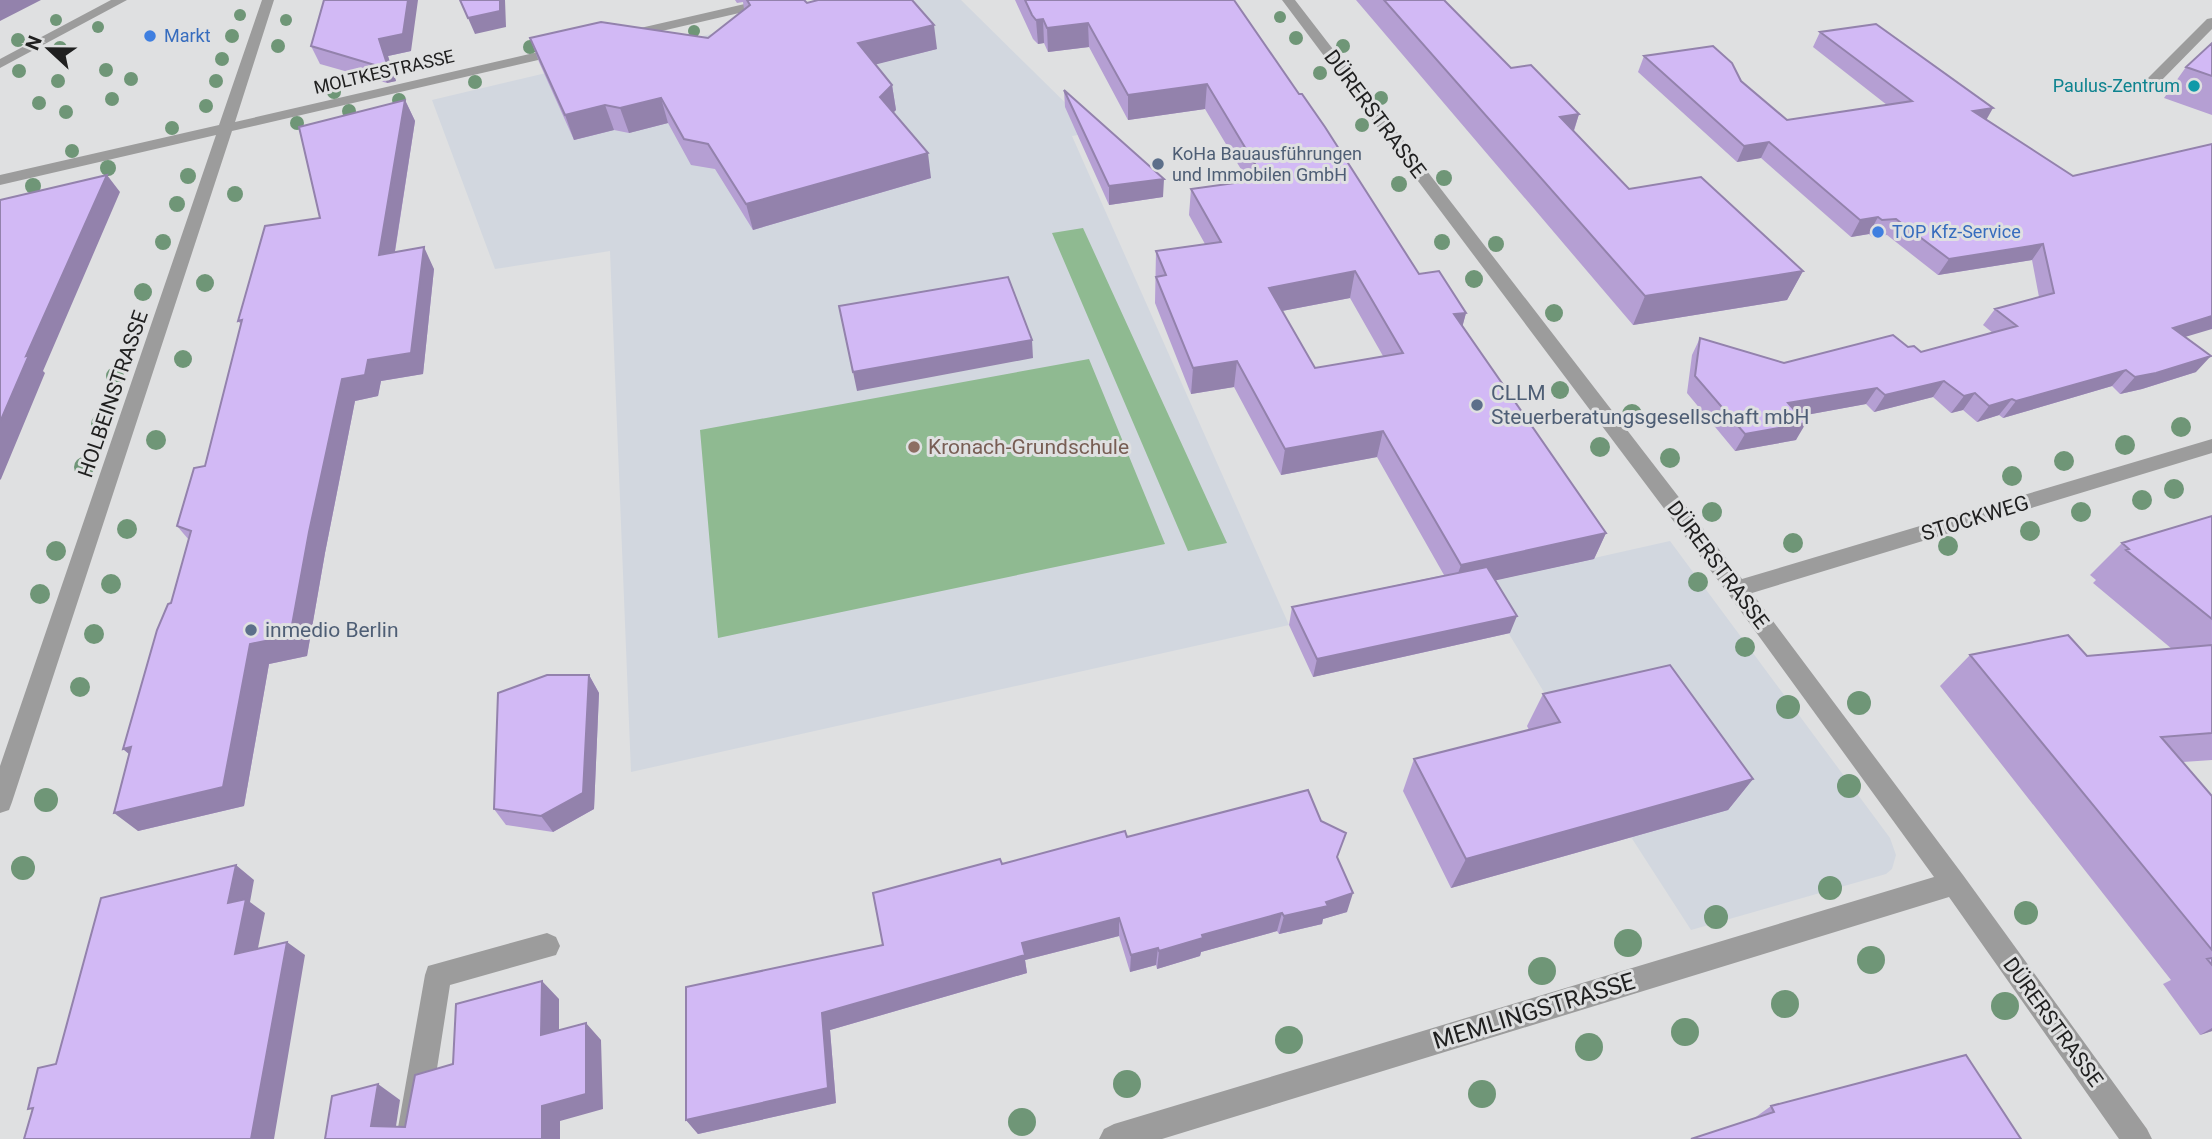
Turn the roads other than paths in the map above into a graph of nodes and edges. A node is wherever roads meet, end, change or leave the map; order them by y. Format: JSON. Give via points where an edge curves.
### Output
{"nodes":[{"id":1,"x":121,"y":0,"type":"edge"},
{"id":2,"x":268,"y":0,"type":"edge"},
{"id":3,"x":778,"y":0,"type":"edge"},
{"id":4,"x":1288,"y":0,"type":"edge"},
{"id":5,"x":2212,"y":22,"type":"edge"},
{"id":6,"x":603,"y":41,"type":"edge"},
{"id":7,"x":579,"y":46,"type":"edge"},
{"id":8,"x":0,"y":64,"type":"edge"},
{"id":9,"x":2150,"y":84,"type":"dead end"},
{"id":10,"x":226,"y":128,"type":"junction"},
{"id":11,"x":0,"y":180,"type":"edge"},
{"id":12,"x":2212,"y":447,"type":"edge"},
{"id":13,"x":1737,"y":589,"type":"junction"},
{"id":14,"x":0,"y":802,"type":"edge"},
{"id":15,"x":1954,"y":883,"type":"junction"},
{"id":16,"x":547,"y":946,"type":"dead end"},
{"id":17,"x":411,"y":1139,"type":"edge"},
{"id":18,"x":1114,"y":1139,"type":"edge"},
{"id":19,"x":2137,"y":1139,"type":"edge"}],
"edges":[{"from":1,"to":8,"type":"street"},
{"from":2,"to":10,"type":"street","name":"HOLBEINSTRASSE"},
{"from":3,"to":6,"type":"street"},
{"from":4,"to":13,"type":"street","name":"DÜRERSTRASSE"},
{"from":5,"to":9,"type":"street"},
{"from":7,"to":10,"type":"street","name":"MOLTKESTRASSE"},
{"from":10,"to":11,"type":"street","name":"MOLTKESTRASSE"},
{"from":10,"to":14,"type":"street","name":"HOLBEINSTRASSE"},
{"from":12,"to":13,"type":"street","name":"STOCKWEG"},
{"from":13,"to":15,"type":"street","name":"DÜRERSTRASSE"},
{"from":15,"to":18,"type":"street","name":"MEMLINGSTRASSE"},
{"from":15,"to":19,"type":"street","name":"DÜRERSTRASSE"},
{"from":16,"to":17,"type":"street","via":[[438,975]]}]}
